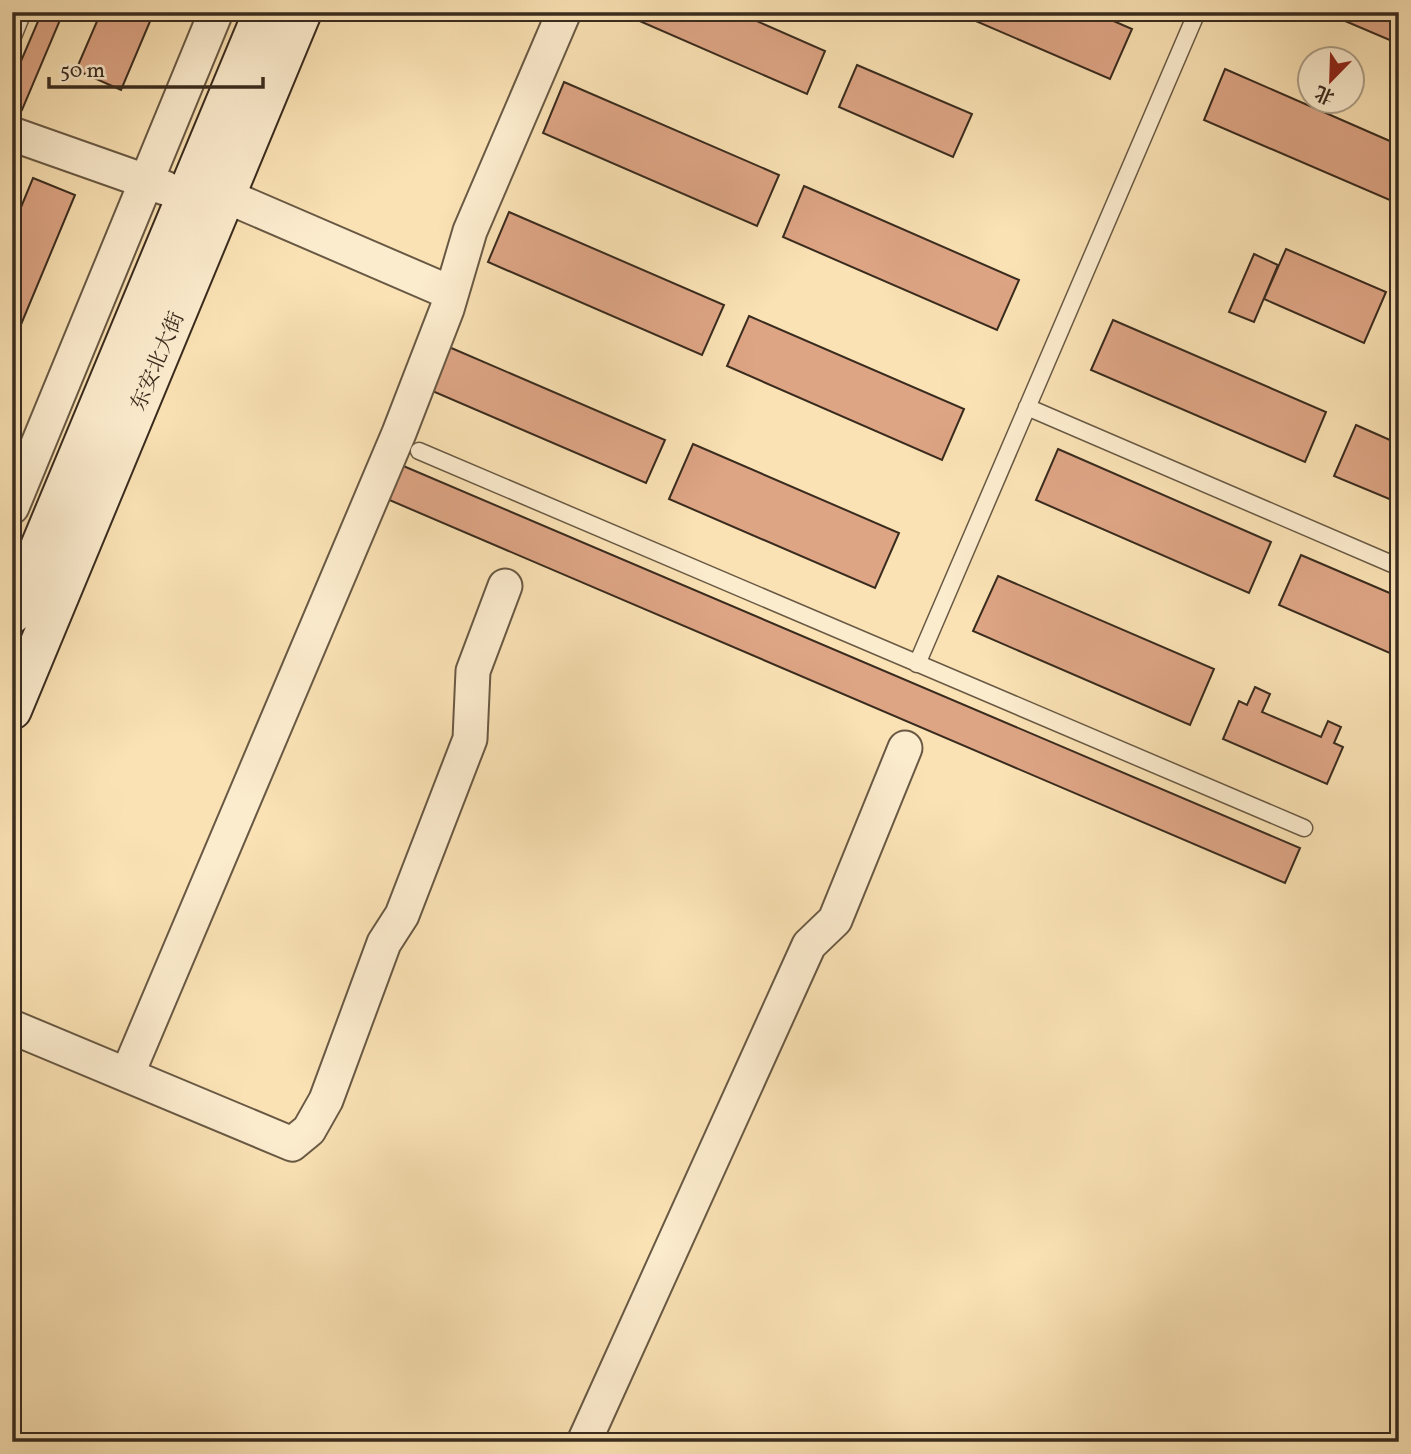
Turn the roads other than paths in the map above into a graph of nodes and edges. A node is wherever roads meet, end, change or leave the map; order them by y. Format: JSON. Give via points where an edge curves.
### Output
{"nodes":[{"id":1,"x":23,"y":12,"type":"edge"},
{"id":2,"x":216,"y":12,"type":"edge"},
{"id":3,"x":263,"y":12,"type":"edge"},
{"id":4,"x":302,"y":12,"type":"edge"},
{"id":5,"x":564,"y":12,"type":"edge"},
{"id":6,"x":1197,"y":12,"type":"edge"},
{"id":7,"x":12,"y":39,"type":"edge"},
{"id":8,"x":12,"y":134,"type":"edge"},
{"id":9,"x":146,"y":182,"type":"junction"},
{"id":10,"x":186,"y":196,"type":"junction"},
{"id":11,"x":226,"y":197,"type":"junction"},
{"id":12,"x":452,"y":293,"type":"junction"},
{"id":13,"x":1027,"y":407,"type":"junction"},
{"id":14,"x":419,"y":451,"type":"dead end"},
{"id":15,"x":12,"y":507,"type":"edge"},
{"id":16,"x":1399,"y":567,"type":"edge"},
{"id":17,"x":505,"y":586,"type":"dead end"},
{"id":18,"x":12,"y":614,"type":"edge"},
{"id":19,"x":917,"y":664,"type":"junction"},
{"id":20,"x":12,"y":710,"type":"edge"},
{"id":21,"x":905,"y":748,"type":"dead end"},
{"id":22,"x":1304,"y":828,"type":"dead end"},
{"id":23,"x":12,"y":1027,"type":"edge"},
{"id":24,"x":127,"y":1075,"type":"junction"},
{"id":25,"x":584,"y":1442,"type":"edge"}],
"edges":[{"from":1,"to":7,"type":"lane"},
{"from":2,"to":9,"type":"street"},
{"from":3,"to":10,"type":"main road","name":"东安北大街"},
{"from":4,"to":11,"type":"main road","name":"东安北大街"},
{"from":5,"to":12,"type":"street","via":[[470,231]]},
{"from":6,"to":13,"type":"lane"},
{"from":8,"to":9,"type":"street"},
{"from":9,"to":10,"type":"street"},
{"from":9,"to":15,"type":"street"},
{"from":10,"to":18,"type":"main road","name":"东安北大街"},
{"from":11,"to":12,"type":"street"},
{"from":11,"to":20,"type":"main road","name":"东安北大街"},
{"from":12,"to":24,"type":"street","via":[[399,433]]},
{"from":13,"to":16,"type":"lane"},
{"from":13,"to":19,"type":"lane"},
{"from":14,"to":19,"type":"lane"},
{"from":17,"to":24,"type":"street","via":[[473,671],[470,739],[402,915],[384,943],[326,1100],[309,1130],[292,1144]]},
{"from":19,"to":22,"type":"lane"},
{"from":21,"to":25,"type":"street","via":[[835,920],[809,945]]},
{"from":23,"to":24,"type":"street"}]}
